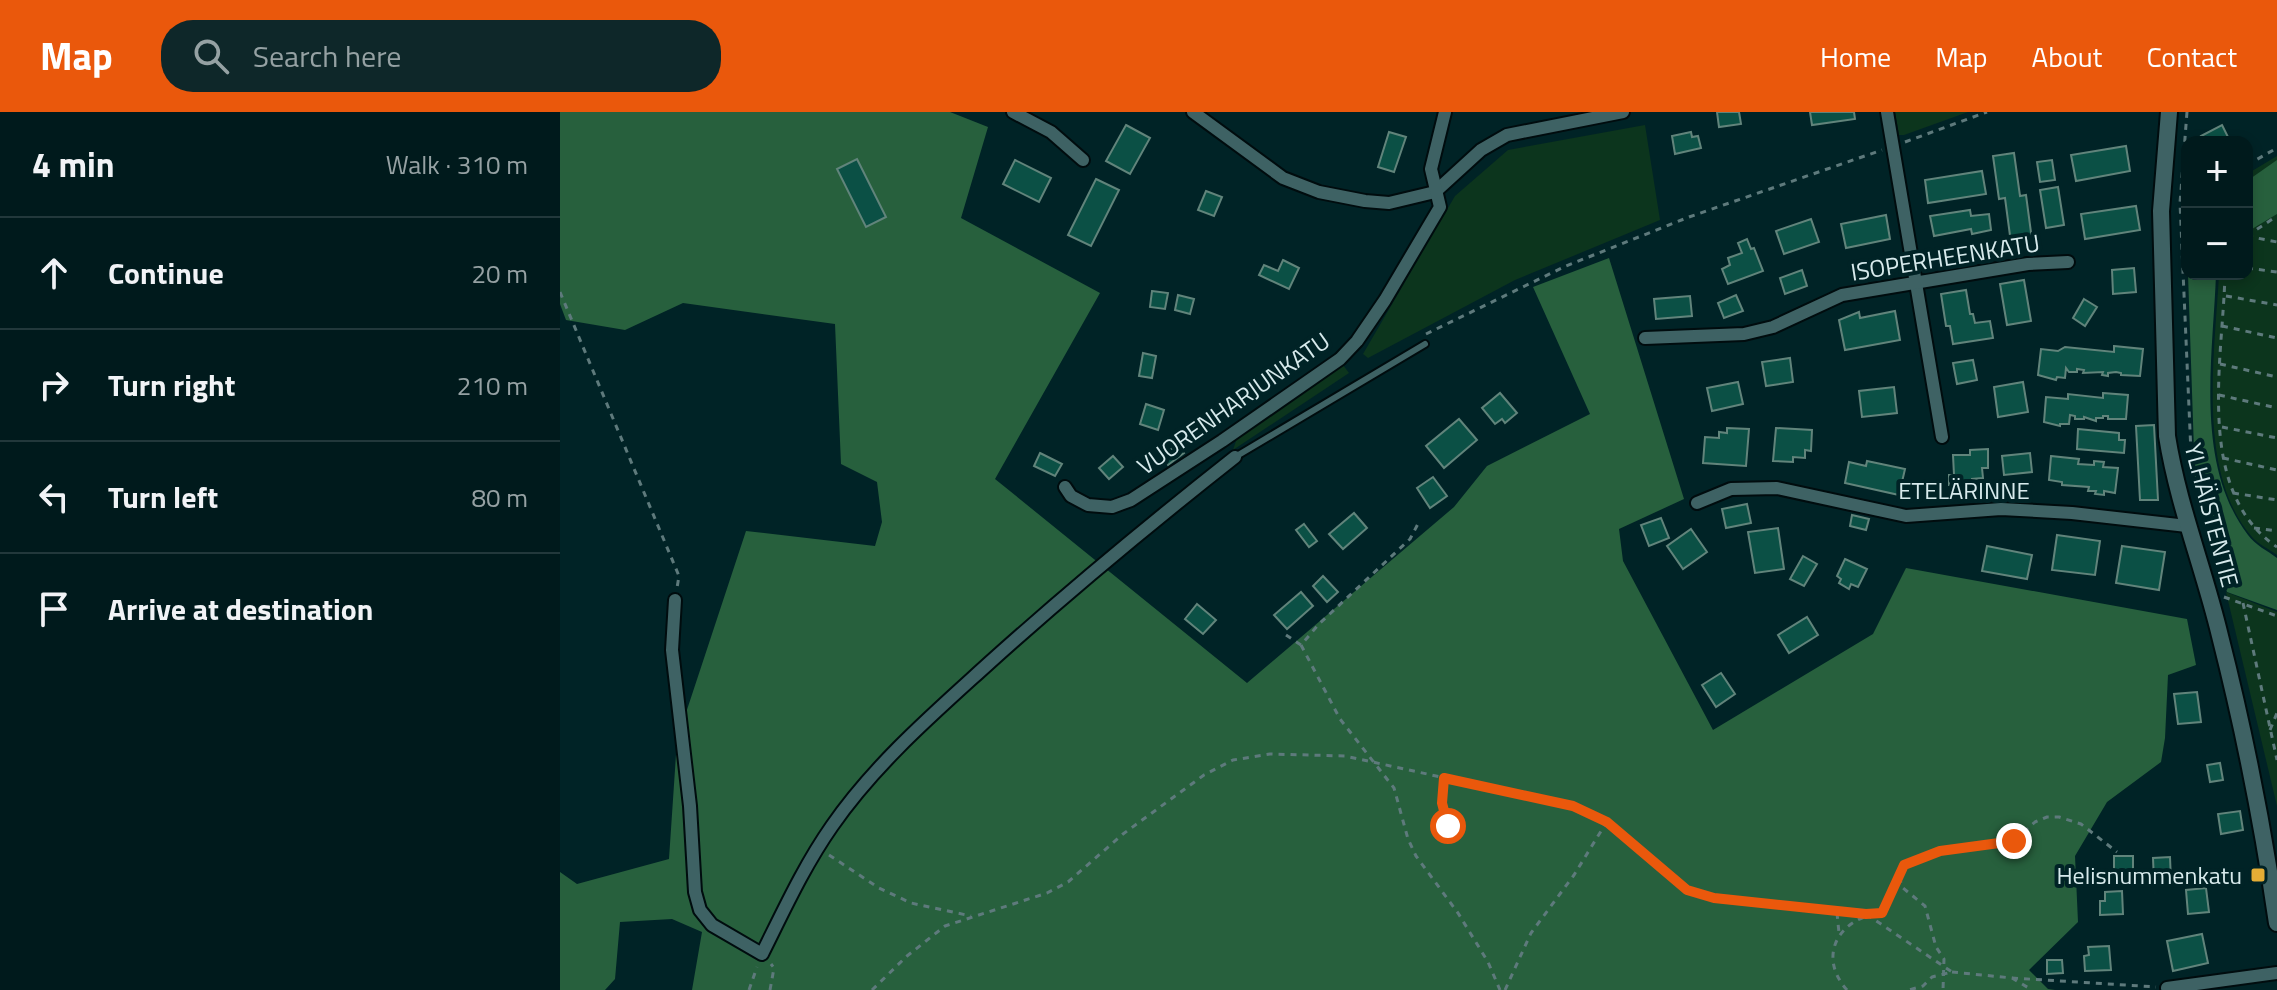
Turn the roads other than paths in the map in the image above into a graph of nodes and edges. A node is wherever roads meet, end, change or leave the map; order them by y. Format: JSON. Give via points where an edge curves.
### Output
{"nodes":[{"id":1,"x":1013,"y":112,"type":"edge"},
{"id":2,"x":1445,"y":112,"type":"edge"},
{"id":3,"x":1623,"y":112,"type":"edge"},
{"id":4,"x":1887,"y":112,"type":"edge"},
{"id":5,"x":2169,"y":112,"type":"edge"},
{"id":6,"x":1195,"y":113,"type":"edge"},
{"id":7,"x":1083,"y":160,"type":"dead end"},
{"id":8,"x":1435,"y":192,"type":"junction"},
{"id":9,"x":2068,"y":262,"type":"dead end"},
{"id":10,"x":1918,"y":282,"type":"junction"},
{"id":11,"x":1645,"y":338,"type":"dead end"},
{"id":12,"x":1423,"y":340,"type":"road end"},
{"id":13,"x":1942,"y":437,"type":"dead end"},
{"id":14,"x":1235,"y":457,"type":"joint"},
{"id":15,"x":1065,"y":487,"type":"dead end"},
{"id":16,"x":1697,"y":503,"type":"dead end"},
{"id":17,"x":2187,"y":526,"type":"junction"},
{"id":18,"x":675,"y":600,"type":"road end"},
{"id":19,"x":2276,"y":916,"type":"edge"},
{"id":20,"x":2277,"y":923,"type":"edge"},
{"id":21,"x":2277,"y":973,"type":"edge"},
{"id":22,"x":2167,"y":988,"type":"road end"}],
"edges":[{"from":1,"to":7,"type":"street","via":[[1051,132]]},
{"from":2,"to":8,"type":"street","via":[[1431,169]]},
{"from":3,"to":8,"type":"street","via":[[1507,135],[1481,150]]},
{"from":4,"to":10,"type":"street"},
{"from":5,"to":17,"type":"street","name":"YLHÄISTENTIE","via":[[2161,211],[2167,436]]},
{"from":6,"to":8,"type":"street","via":[[1283,178],[1319,192],[1389,203]]},
{"from":8,"to":15,"type":"street","name":"VUORENHARJUNKATU","via":[[1440,207],[1378,310],[1340,359],[1131,500],[1112,507],[1088,505]]},
{"from":9,"to":10,"type":"street","name":"ISOPERHEENKATU"},
{"from":10,"to":11,"type":"street","name":"ISOPERHEENKATU","via":[[1842,295],[1773,327],[1744,334]]},
{"from":10,"to":13,"type":"street"},
{"from":12,"to":14,"type":"lane"},
{"from":14,"to":18,"type":"street","via":[[1105,561],[880,766],[800,876],[762,954],[712,925],[695,892],[672,650]]},
{"from":16,"to":17,"type":"street","name":"ETELÄRINNE","via":[[1731,489],[1777,488],[1906,516],[2001,509]]},
{"from":17,"to":19,"type":"street","name":"YLHÄISTENTIE","via":[[2220,634]]},
{"from":19,"to":20,"type":"street","name":"YLHÄISTENTIE"},
{"from":21,"to":22,"type":"street"}]}
